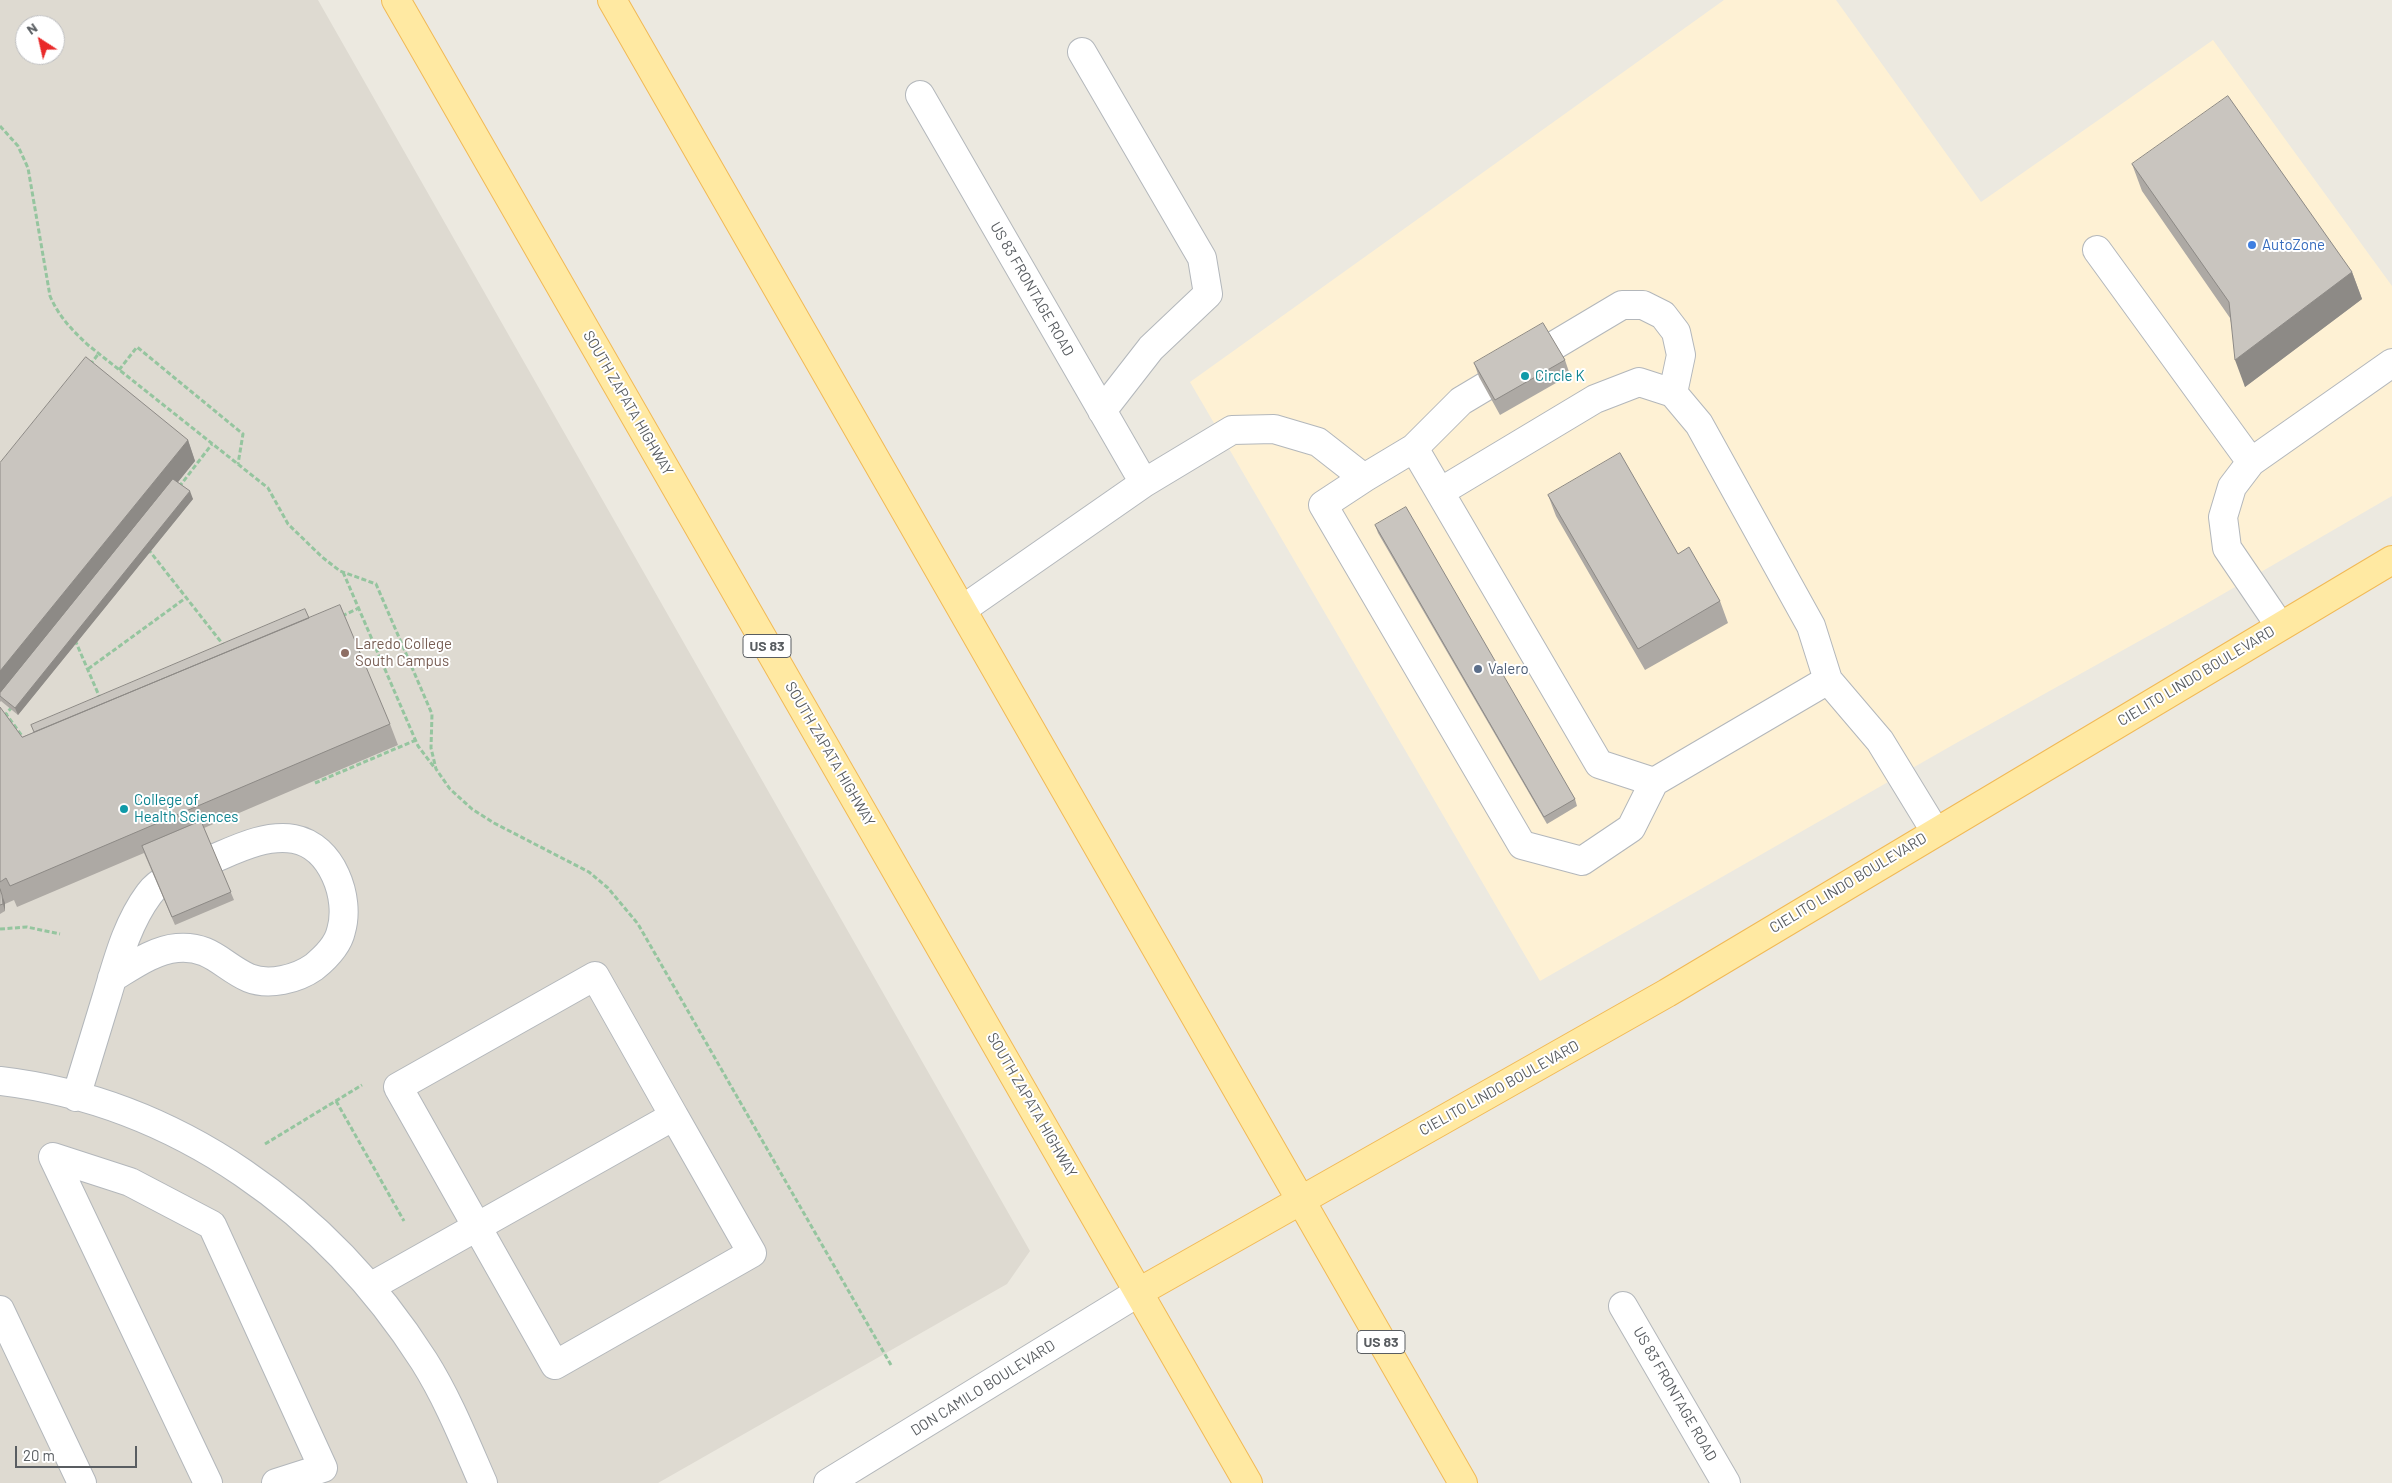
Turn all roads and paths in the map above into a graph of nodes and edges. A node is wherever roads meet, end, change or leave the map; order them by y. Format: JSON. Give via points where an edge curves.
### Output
{"nodes":[{"id":1,"x":396,"y":0,"type":"edge"},
{"id":2,"x":612,"y":0,"type":"edge"},
{"id":3,"x":1082,"y":52,"type":"dead end"},
{"id":4,"x":920,"y":95,"type":"dead end"},
{"id":5,"x":0,"y":126,"type":"edge"},
{"id":6,"x":2097,"y":250,"type":"dead end"},
{"id":7,"x":99,"y":353,"type":"junction"},
{"id":8,"x":2392,"y":363,"type":"edge"},
{"id":9,"x":86,"y":369,"type":"edge"},
{"id":10,"x":119,"y":370,"type":"junction"},
{"id":11,"x":1673,"y":393,"type":"junction"},
{"id":12,"x":1102,"y":411,"type":"junction"},
{"id":13,"x":212,"y":444,"type":"junction"},
{"id":14,"x":1414,"y":448,"type":"junction"},
{"id":15,"x":2251,"y":462,"type":"junction"},
{"id":16,"x":238,"y":465,"type":"junction"},
{"id":17,"x":1364,"y":478,"type":"junction"},
{"id":18,"x":1144,"y":484,"type":"junction"},
{"id":19,"x":179,"y":488,"type":"edge"},
{"id":20,"x":1440,"y":492,"type":"junction"},
{"id":21,"x":145,"y":545,"type":"edge"},
{"id":22,"x":2392,"y":560,"type":"edge"},
{"id":23,"x":343,"y":572,"type":"junction"},
{"id":24,"x":187,"y":597,"type":"junction"},
{"id":25,"x":359,"y":608,"type":"junction"},
{"id":26,"x":962,"y":610,"type":"junction"},
{"id":27,"x":340,"y":616,"type":"edge"},
{"id":28,"x":2280,"y":626,"type":"junction"},
{"id":29,"x":74,"y":638,"type":"edge"},
{"id":30,"x":226,"y":650,"type":"edge"},
{"id":31,"x":88,"y":669,"type":"junction"},
{"id":32,"x":1828,"y":680,"type":"junction"},
{"id":33,"x":18,"y":699,"type":"edge"},
{"id":34,"x":104,"y":706,"type":"edge"},
{"id":35,"x":416,"y":740,"type":"junction"},
{"id":36,"x":31,"y":747,"type":"edge"},
{"id":37,"x":436,"y":769,"type":"junction"},
{"id":38,"x":1654,"y":782,"type":"junction"},
{"id":39,"x":315,"y":783,"type":"edge"},
{"id":40,"x":1935,"y":831,"type":"junction"},
{"id":41,"x":0,"y":929,"type":"edge"},
{"id":42,"x":60,"y":934,"type":"dead end"},
{"id":43,"x":112,"y":978,"type":"junction"},
{"id":44,"x":0,"y":1081,"type":"edge"},
{"id":45,"x":369,"y":1081,"type":"dead end"},
{"id":46,"x":76,"y":1097,"type":"junction"},
{"id":47,"x":336,"y":1101,"type":"junction"},
{"id":48,"x":674,"y":1116,"type":"junction"},
{"id":49,"x":262,"y":1146,"type":"dead end"},
{"id":50,"x":1301,"y":1200,"type":"junction"},
{"id":51,"x":404,"y":1220,"type":"dead end"},
{"id":52,"x":476,"y":1227,"type":"junction"},
{"id":53,"x":370,"y":1287,"type":"junction"},
{"id":54,"x":1139,"y":1292,"type":"junction"},
{"id":55,"x":1623,"y":1306,"type":"dead end"},
{"id":56,"x":0,"y":1310,"type":"edge"},
{"id":57,"x":891,"y":1365,"type":"dead end"},
{"id":58,"x":82,"y":1483,"type":"edge"},
{"id":59,"x":208,"y":1483,"type":"edge"},
{"id":60,"x":276,"y":1483,"type":"edge"},
{"id":61,"x":483,"y":1483,"type":"edge"},
{"id":62,"x":828,"y":1483,"type":"edge"},
{"id":63,"x":1248,"y":1483,"type":"edge"},
{"id":64,"x":1462,"y":1483,"type":"edge"},
{"id":65,"x":1726,"y":1483,"type":"edge"}],
"edges":[{"from":1,"to":54,"type":"main road","name":"SOUTH ZAPATA HIGHWAY","number":"US 83"},
{"from":2,"to":26,"type":"main road","number":"US 83"},
{"from":3,"to":12,"type":"street","via":[[1202,258],[1208,294],[1151,348]]},
{"from":4,"to":12,"type":"street","name":"US 83 FRONTAGE ROAD"},
{"from":5,"to":7,"type":"path","via":[[18,146],[28,168],[50,296],[56,311],[68,327]]},
{"from":6,"to":15,"type":"street"},
{"from":7,"to":9,"type":"path"},
{"from":7,"to":10,"type":"path"},
{"from":8,"to":15,"type":"street"},
{"from":10,"to":13,"type":"path"},
{"from":10,"to":16,"type":"path","via":[[137,347],[244,434]]},
{"from":11,"to":14,"type":"street","via":[[1681,355],[1676,332],[1663,314],[1643,305],[1622,305],[1461,401]]},
{"from":11,"to":20,"type":"street","via":[[1638,382],[1596,399]]},
{"from":11,"to":32,"type":"street","via":[[1699,424],[1811,626]]},
{"from":12,"to":18,"type":"street","name":"US 83 FRONTAGE ROAD"},
{"from":13,"to":16,"type":"path"},
{"from":13,"to":19,"type":"path"},
{"from":14,"to":17,"type":"street"},
{"from":14,"to":20,"type":"street"},
{"from":15,"to":28,"type":"street","via":[[2232,486],[2223,516],[2227,548]]},
{"from":16,"to":23,"type":"path","via":[[268,488],[288,524],[303,540]]},
{"from":17,"to":18,"type":"street","via":[[1318,442],[1274,429],[1232,430]]},
{"from":17,"to":38,"type":"street","via":[[1323,505],[1522,845],[1582,861],[1631,828]]},
{"from":18,"to":26,"type":"street"},
{"from":20,"to":38,"type":"street","via":[[1599,764]]},
{"from":21,"to":24,"type":"path"},
{"from":22,"to":28,"type":"main road","name":"CIELITO LINDO BOULEVARD"},
{"from":23,"to":25,"type":"path"},
{"from":23,"to":37,"type":"path","via":[[376,584],[432,714],[431,748]]},
{"from":24,"to":30,"type":"path"},
{"from":24,"to":31,"type":"path"},
{"from":25,"to":27,"type":"path"},
{"from":25,"to":35,"type":"path"},
{"from":26,"to":50,"type":"main road","number":"US 83"},
{"from":28,"to":40,"type":"main road","name":"CIELITO LINDO BOULEVARD"},
{"from":29,"to":31,"type":"path"},
{"from":31,"to":34,"type":"path"},
{"from":32,"to":38,"type":"street"},
{"from":32,"to":40,"type":"street","via":[[1880,741]]},
{"from":33,"to":36,"type":"path","via":[[6,714]]},
{"from":35,"to":37,"type":"path"},
{"from":35,"to":39,"type":"path"},
{"from":37,"to":57,"type":"path","via":[[450,789],[472,809],[589,872],[626,907]]},
{"from":40,"to":50,"type":"main road","name":"CIELITO LINDO BOULEVARD","via":[[1668,993]]},
{"from":41,"to":42,"type":"path","via":[[27,927]]},
{"from":43,"to":43,"type":"street","via":[[131,921],[150,892],[176,874],[260,840],[280,838],[313,847],[335,874],[342,892],[341,932],[329,952],[313,967],[291,978],[270,981],[250,978],[198,948],[176,948],[152,954]]},
{"from":43,"to":46,"type":"street"},
{"from":44,"to":46,"type":"street"},
{"from":45,"to":47,"type":"path"},
{"from":46,"to":53,"type":"street","via":[[160,1127],[250,1177],[291,1207]]},
{"from":47,"to":49,"type":"path"},
{"from":47,"to":51,"type":"path"},
{"from":48,"to":52,"type":"street"},
{"from":48,"to":52,"type":"street","via":[[752,1253],[555,1365]]},
{"from":48,"to":52,"type":"street","via":[[595,976],[398,1087]]},
{"from":50,"to":54,"type":"main road","name":"CIELITO LINDO BOULEVARD"},
{"from":50,"to":64,"type":"main road","number":"US 83"},
{"from":52,"to":53,"type":"street"},
{"from":53,"to":61,"type":"street","via":[[425,1362]]},
{"from":54,"to":62,"type":"street","name":"DON CAMILO BOULEVARD"},
{"from":54,"to":63,"type":"main road","name":"SOUTH ZAPATA HIGHWAY","number":"US 83"},
{"from":55,"to":65,"type":"street","name":"US 83 FRONTAGE ROAD"},
{"from":56,"to":58,"type":"street"},
{"from":59,"to":60,"type":"street","via":[[53,1156],[130,1182],[212,1225],[324,1468]]}]}
